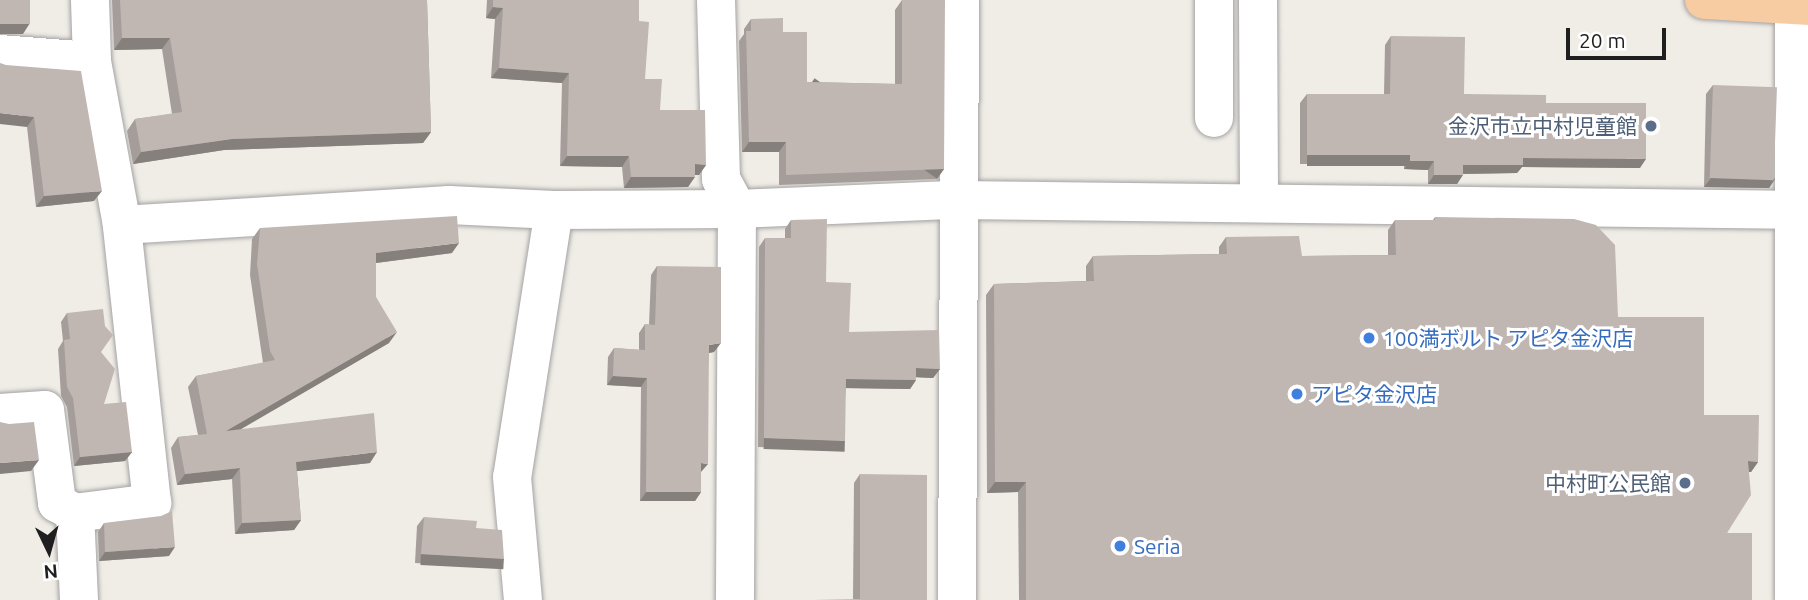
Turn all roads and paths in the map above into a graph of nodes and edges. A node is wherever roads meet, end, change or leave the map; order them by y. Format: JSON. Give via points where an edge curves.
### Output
{"nodes":[{"id":1,"x":90,"y":0,"type":"edge"},
{"id":2,"x":716,"y":0,"type":"edge"},
{"id":3,"x":960,"y":0,"type":"edge"},
{"id":4,"x":1213,"y":0,"type":"edge"},
{"id":5,"x":1258,"y":0,"type":"edge"},
{"id":6,"x":1703,"y":0,"type":"edge"},
{"id":7,"x":1798,"y":4,"type":"edge"},
{"id":8,"x":0,"y":54,"type":"edge"},
{"id":9,"x":92,"y":61,"type":"junction"},
{"id":10,"x":1214,"y":118,"type":"dead end"},
{"id":11,"x":956,"y":200,"type":"junction"},
{"id":12,"x":1259,"y":203,"type":"junction"},
{"id":13,"x":737,"y":209,"type":"junction"},
{"id":14,"x":554,"y":210,"type":"junction"},
{"id":15,"x":1801,"y":210,"type":"edge"},
{"id":16,"x":122,"y":225,"type":"junction"},
{"id":17,"x":0,"y":413,"type":"edge"},
{"id":18,"x":75,"y":513,"type":"junction"},
{"id":19,"x":1800,"y":548,"type":"edge"},
{"id":20,"x":79,"y":600,"type":"edge"},
{"id":21,"x":523,"y":600,"type":"edge"},
{"id":22,"x":735,"y":600,"type":"edge"},
{"id":23,"x":957,"y":600,"type":"edge"},
{"id":24,"x":1794,"y":600,"type":"edge"}],
"edges":[{"from":1,"to":9,"type":"street"},
{"from":2,"to":13,"type":"street","via":[[721,179]]},
{"from":3,"to":11,"type":"street"},
{"from":4,"to":10,"type":"street"},
{"from":5,"to":12,"type":"street"},
{"from":6,"to":7,"type":"main road"},
{"from":7,"to":15,"type":"street"},
{"from":8,"to":9,"type":"street"},
{"from":9,"to":16,"type":"street"},
{"from":11,"to":12,"type":"street"},
{"from":11,"to":13,"type":"street"},
{"from":11,"to":23,"type":"street"},
{"from":12,"to":15,"type":"street"},
{"from":13,"to":14,"type":"street"},
{"from":13,"to":22,"type":"street"},
{"from":14,"to":16,"type":"street","via":[[449,205]]},
{"from":14,"to":21,"type":"street","via":[[512,477]]},
{"from":15,"to":19,"type":"street"},
{"from":16,"to":18,"type":"street","via":[[152,503]]},
{"from":17,"to":18,"type":"street","via":[[46,410],[57,503]]},
{"from":18,"to":20,"type":"street"},
{"from":19,"to":24,"type":"street"}]}
